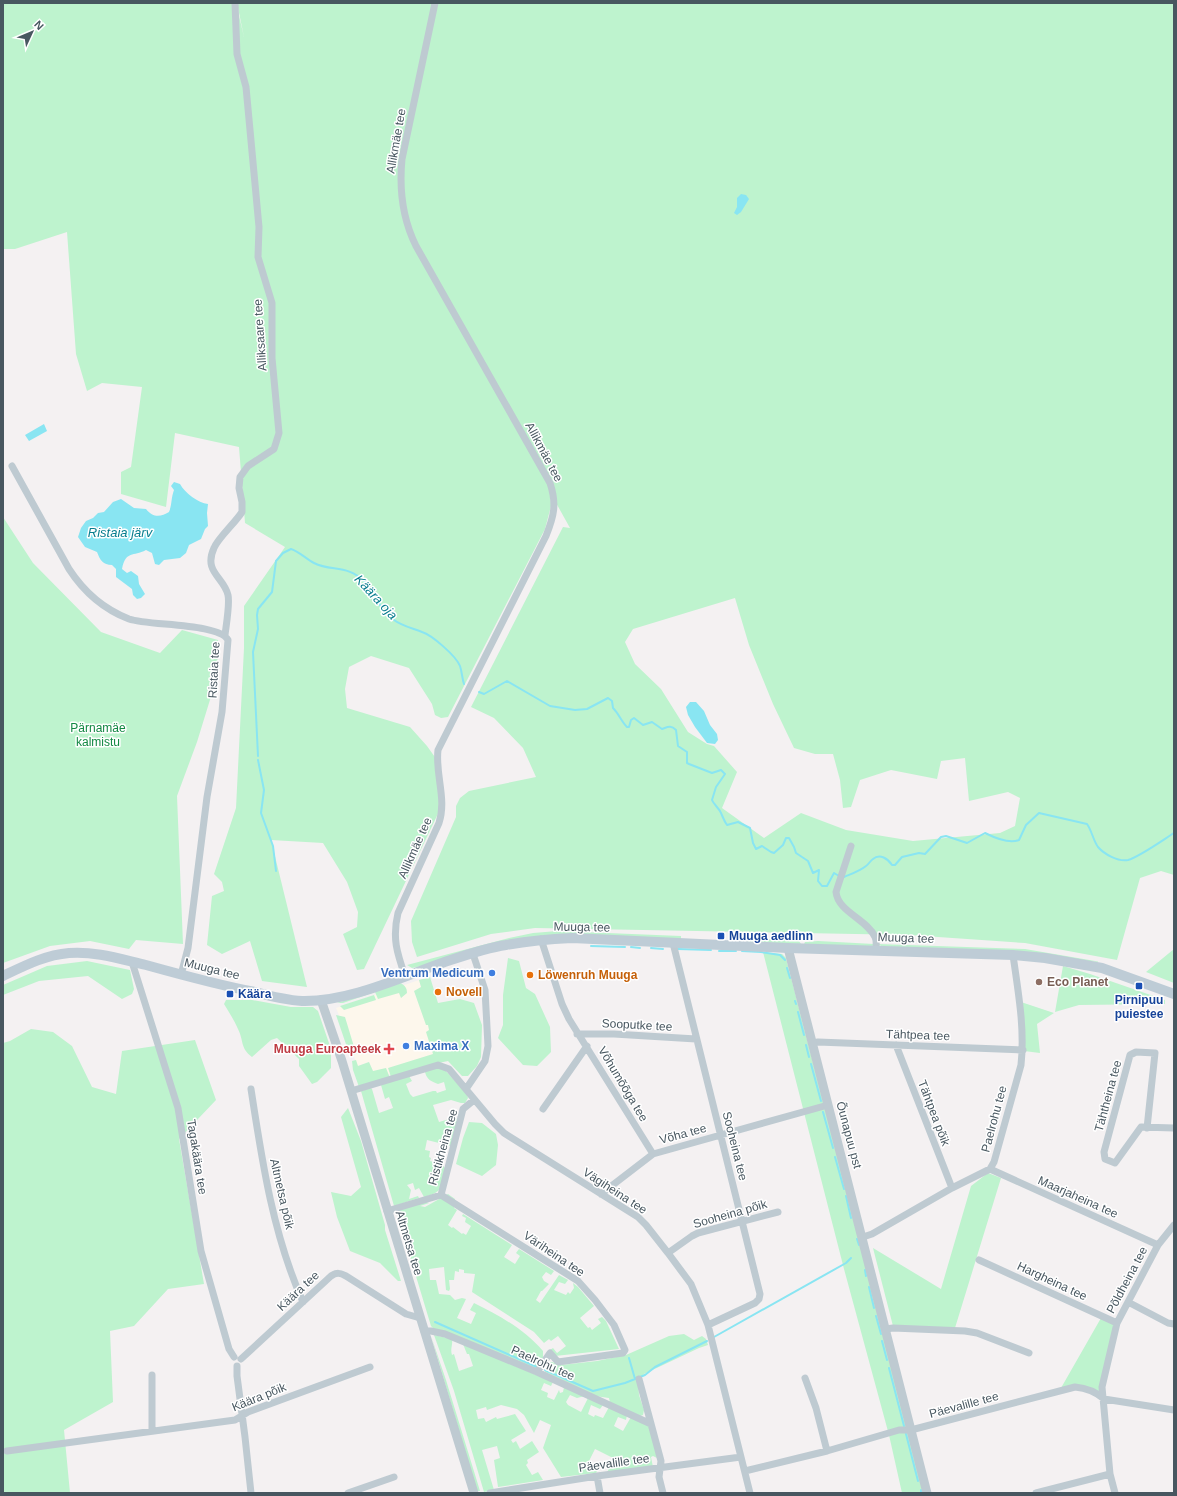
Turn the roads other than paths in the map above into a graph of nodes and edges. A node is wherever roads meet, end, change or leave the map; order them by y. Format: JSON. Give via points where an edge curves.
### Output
{"nodes":[{"id":1,"x":235,"y":3,"type":"edge"},
{"id":2,"x":434,"y":3,"type":"edge"},
{"id":3,"x":12,"y":466,"type":"dead end"},
{"id":4,"x":225,"y":635,"type":"junction"},
{"id":5,"x":851,"y":846,"type":"dead end"},
{"id":6,"x":542,"y":939,"type":"junction"},
{"id":7,"x":673,"y":943,"type":"junction"},
{"id":8,"x":788,"y":948,"type":"junction"},
{"id":9,"x":876,"y":950,"type":"junction"},
{"id":10,"x":472,"y":954,"type":"junction"},
{"id":11,"x":1013,"y":955,"type":"junction"},
{"id":12,"x":132,"y":962,"type":"junction"},
{"id":13,"x":181,"y":975,"type":"junction"},
{"id":14,"x":3,"y":976,"type":"edge"},
{"id":15,"x":405,"y":976,"type":"junction"},
{"id":16,"x":1174,"y":994,"type":"edge"},
{"id":17,"x":321,"y":1000,"type":"junction"},
{"id":18,"x":577,"y":1034,"type":"junction"},
{"id":19,"x":696,"y":1039,"type":"junction"},
{"id":20,"x":812,"y":1043,"type":"junction"},
{"id":21,"x":896,"y":1045,"type":"junction"},
{"id":22,"x":587,"y":1046,"type":"junction"},
{"id":23,"x":1023,"y":1050,"type":"junction"},
{"id":24,"x":251,"y":1089,"type":"dead end"},
{"id":25,"x":466,"y":1089,"type":"junction"},
{"id":26,"x":351,"y":1091,"type":"junction"},
{"id":27,"x":474,"y":1100,"type":"junction"},
{"id":28,"x":828,"y":1105,"type":"junction"},
{"id":29,"x":543,"y":1109,"type":"dead end"},
{"id":30,"x":1147,"y":1128,"type":"junction"},
{"id":31,"x":1174,"y":1128,"type":"edge"},
{"id":32,"x":721,"y":1135,"type":"junction"},
{"id":33,"x":653,"y":1154,"type":"junction"},
{"id":34,"x":990,"y":1169,"type":"junction"},
{"id":35,"x":952,"y":1188,"type":"junction"},
{"id":36,"x":441,"y":1194,"type":"junction"},
{"id":37,"x":600,"y":1194,"type":"junction"},
{"id":38,"x":387,"y":1211,"type":"junction"},
{"id":39,"x":778,"y":1212,"type":"dead end"},
{"id":40,"x":743,"y":1221,"type":"junction"},
{"id":41,"x":1174,"y":1225,"type":"edge"},
{"id":42,"x":863,"y":1238,"type":"junction"},
{"id":43,"x":1158,"y":1245,"type":"junction"},
{"id":44,"x":668,"y":1253,"type":"junction"},
{"id":45,"x":979,"y":1260,"type":"dead end"},
{"id":46,"x":303,"y":1302,"type":"junction"},
{"id":47,"x":1128,"y":1302,"type":"junction"},
{"id":48,"x":420,"y":1318,"type":"junction"},
{"id":49,"x":1117,"y":1323,"type":"junction"},
{"id":50,"x":1174,"y":1324,"type":"edge"},
{"id":51,"x":708,"y":1325,"type":"junction"},
{"id":52,"x":886,"y":1329,"type":"junction"},
{"id":53,"x":424,"y":1331,"type":"junction"},
{"id":54,"x":1029,"y":1353,"type":"dead end"},
{"id":55,"x":238,"y":1358,"type":"junction"},
{"id":56,"x":370,"y":1367,"type":"dead end"},
{"id":57,"x":537,"y":1372,"type":"junction"},
{"id":58,"x":152,"y":1375,"type":"dead end"},
{"id":59,"x":805,"y":1378,"type":"dead end"},
{"id":60,"x":639,"y":1379,"type":"dead end"},
{"id":61,"x":1104,"y":1398,"type":"junction"},
{"id":62,"x":1174,"y":1410,"type":"edge"},
{"id":63,"x":242,"y":1416,"type":"junction"},
{"id":64,"x":651,"y":1424,"type":"junction"},
{"id":65,"x":911,"y":1430,"type":"junction"},
{"id":66,"x":152,"y":1431,"type":"junction"},
{"id":67,"x":7,"y":1450,"type":"dead end"},
{"id":68,"x":827,"y":1451,"type":"junction"},
{"id":69,"x":741,"y":1457,"type":"junction"},
{"id":70,"x":660,"y":1467,"type":"junction"},
{"id":71,"x":745,"y":1471,"type":"junction"},
{"id":72,"x":1110,"y":1474,"type":"junction"},
{"id":73,"x":597,"y":1476,"type":"junction"},
{"id":74,"x":394,"y":1477,"type":"dead end"},
{"id":75,"x":251,"y":1493,"type":"edge"},
{"id":76,"x":348,"y":1493,"type":"edge"},
{"id":77,"x":474,"y":1493,"type":"edge"},
{"id":78,"x":490,"y":1493,"type":"edge"},
{"id":79,"x":600,"y":1493,"type":"edge"},
{"id":80,"x":663,"y":1493,"type":"edge"},
{"id":81,"x":750,"y":1493,"type":"edge"},
{"id":82,"x":927,"y":1493,"type":"edge"},
{"id":83,"x":1036,"y":1493,"type":"edge"},
{"id":84,"x":1115,"y":1493,"type":"edge"}],
"edges":[{"from":1,"to":4,"type":"street","name":"Alliksaare tee","via":[[237,54],[246,87],[259,227],[258,257],[272,303],[272,358],[280,433],[274,449],[248,466],[240,477],[242,512],[214,547],[211,555],[211,568],[228,596]]},
{"from":2,"to":15,"type":"street","name":"Allikmäe tee","via":[[402,159],[400,182],[407,225],[416,246],[550,483],[555,503],[553,520],[546,536],[438,750],[443,813],[398,913],[395,927],[394,938]]},
{"from":3,"to":4,"type":"street","name":"Ristaia tee","via":[[69,569],[91,596],[130,619],[198,628]]},
{"from":4,"to":13,"type":"street","name":"Ristaia tee","via":[[228,640],[222,712],[207,797],[188,948]]},
{"from":5,"to":9,"type":"street","via":[[836,892],[837,900],[868,928],[875,938]]},
{"from":6,"to":7,"type":"main road","name":"Muuga tee"},
{"from":6,"to":10,"type":"main road","name":"Muuga tee","via":[[504,945]]},
{"from":6,"to":18,"type":"street","name":"Võhumõõga tee","via":[[562,1004]]},
{"from":7,"to":8,"type":"main road","name":"Muuga tee"},
{"from":7,"to":19,"type":"street","name":"Sooheina tee"},
{"from":8,"to":9,"type":"main road","name":"Muuga tee"},
{"from":8,"to":20,"type":"street","name":"Õunapuu pst"},
{"from":9,"to":11,"type":"main road","name":"Muuga tee"},
{"from":10,"to":15,"type":"main road","name":"Muuga tee"},
{"from":10,"to":25,"type":"street","via":[[485,990],[488,1046],[485,1061]]},
{"from":11,"to":16,"type":"main road","name":"Muuga tee","via":[[1102,968]]},
{"from":11,"to":23,"type":"street","name":"Paelrohu tee"},
{"from":12,"to":13,"type":"main road","name":"Muuga tee"},
{"from":12,"to":14,"type":"main road","name":"Muuga tee","via":[[108,955],[68,953],[40,960]]},
{"from":12,"to":55,"type":"street","name":"Tagakäära tee","via":[[178,1108],[201,1251],[229,1349]]},
{"from":13,"to":17,"type":"main road","name":"Muuga tee","via":[[282,998],[301,1001]]},
{"from":15,"to":17,"type":"main road","name":"Muuga tee","via":[[360,991]]},
{"from":17,"to":26,"type":"street","name":"Altmetsa tee"},
{"from":18,"to":19,"type":"street","name":"Sooputke tee"},
{"from":18,"to":22,"type":"street","name":"Võhumõõga tee"},
{"from":19,"to":32,"type":"street","name":"Sooheina tee"},
{"from":20,"to":21,"type":"street","name":"Tähtpea tee"},
{"from":20,"to":28,"type":"street","name":"Õunapuu pst"},
{"from":21,"to":23,"type":"street","name":"Tähtpea tee"},
{"from":21,"to":35,"type":"street","name":"Tähtpea põik"},
{"from":22,"to":29,"type":"street","name":"Võhumõõga tee"},
{"from":22,"to":33,"type":"street","name":"Võhumõõga tee"},
{"from":23,"to":34,"type":"street","name":"Paelrohu tee"},
{"from":24,"to":46,"type":"street","name":"Altmetsa põik","via":[[275,1217]]},
{"from":25,"to":26,"type":"street","name":"Vägiheina tee","via":[[449,1070],[438,1065]]},
{"from":25,"to":27,"type":"street","name":"Vägiheina tee"},
{"from":26,"to":38,"type":"street","name":"Altmetsa tee"},
{"from":27,"to":36,"type":"street","name":"Ristikheina tee","via":[[463,1109]]},
{"from":27,"to":37,"type":"street","name":"Vägiheina tee","via":[[504,1133]]},
{"from":28,"to":32,"type":"street","name":"Võha tee"},
{"from":28,"to":42,"type":"street","name":"Õunapuu pst"},
{"from":30,"to":30,"type":"street","name":"Tähtheina tee","via":[[1155,1053],[1136,1052],[1130,1055],[1104,1152],[1105,1159],[1115,1163],[1141,1127]]},
{"from":30,"to":31,"type":"street"},
{"from":32,"to":33,"type":"street","name":"Võha tee"},
{"from":32,"to":40,"type":"street","name":"Sooheina tee"},
{"from":33,"to":37,"type":"street","name":"Võha tee"},
{"from":34,"to":35,"type":"street","name":"Paelrohu tee"},
{"from":34,"to":43,"type":"street","name":"Maarjaheina tee"},
{"from":35,"to":42,"type":"street","name":"Paelrohu tee"},
{"from":36,"to":38,"type":"street","name":"Ristikheina tee"},
{"from":36,"to":57,"type":"street","name":"Väriheina tee","via":[[578,1281],[614,1325],[625,1350],[623,1353],[558,1362],[550,1353]]},
{"from":37,"to":44,"type":"street","name":"Vägiheina tee","via":[[642,1221]]},
{"from":38,"to":48,"type":"street","name":"Altmetsa tee"},
{"from":39,"to":40,"type":"street","name":"Sooheina põik"},
{"from":40,"to":44,"type":"street","name":"Sooheina põik","via":[[692,1236]]},
{"from":40,"to":51,"type":"street","name":"Sooheina tee","via":[[759,1289],[759,1299]]},
{"from":41,"to":43,"type":"street","name":"Põldheina tee"},
{"from":42,"to":52,"type":"street","name":"Õunapuu pst"},
{"from":43,"to":47,"type":"street","name":"Põldheina tee"},
{"from":44,"to":51,"type":"street","name":"Vägiheina tee","via":[[691,1284]]},
{"from":45,"to":49,"type":"street","name":"Hargheina tee"},
{"from":46,"to":48,"type":"street","name":"Käära tee","via":[[331,1276],[340,1273],[406,1314]]},
{"from":46,"to":55,"type":"street","name":"Käära tee"},
{"from":47,"to":49,"type":"street","name":"Põldheina tee"},
{"from":47,"to":50,"type":"street"},
{"from":48,"to":53,"type":"street","name":"Altmetsa tee"},
{"from":49,"to":61,"type":"street","name":"Põldheina tee","via":[[1102,1386]]},
{"from":51,"to":69,"type":"street","name":"Vägiheina tee"},
{"from":52,"to":54,"type":"street","via":[[977,1333]]},
{"from":52,"to":65,"type":"street","name":"Õunapuu pst"},
{"from":53,"to":57,"type":"street","name":"Paelrohu tee","via":[[445,1334]]},
{"from":53,"to":77,"type":"street","name":"Altmetsa tee"},
{"from":55,"to":63,"type":"street","name":"Tagakäära tee","via":[[232,1363],[237,1366]]},
{"from":56,"to":63,"type":"street","name":"Käära põik"},
{"from":57,"to":64,"type":"street","name":"Paelrohu tee"},
{"from":58,"to":66,"type":"street"},
{"from":59,"to":68,"type":"street"},
{"from":60,"to":64,"type":"street"},
{"from":61,"to":62,"type":"street","name":"Päevalille tee"},
{"from":61,"to":65,"type":"street","name":"Päevalille tee","via":[[1086,1388],[1074,1387]]},
{"from":61,"to":72,"type":"street","name":"Põldheina tee"},
{"from":63,"to":66,"type":"street","name":"Käära põik","via":[[235,1420]]},
{"from":63,"to":75,"type":"street"},
{"from":64,"to":70,"type":"street","via":[[661,1461]]},
{"from":65,"to":68,"type":"street","name":"Päevalille tee","via":[[899,1430]]},
{"from":65,"to":82,"type":"street","name":"Õunapuu pst"},
{"from":66,"to":67,"type":"street","name":"Käära põik"},
{"from":68,"to":71,"type":"street","name":"Päevalille tee"},
{"from":69,"to":70,"type":"street","name":"Päevalille tee"},
{"from":69,"to":71,"type":"street","name":"Vägiheina tee"},
{"from":70,"to":73,"type":"street","name":"Päevalille tee"},
{"from":70,"to":80,"type":"street","via":[[659,1477]]},
{"from":71,"to":81,"type":"street","name":"Vägiheina tee"},
{"from":72,"to":83,"type":"street"},
{"from":72,"to":84,"type":"street","name":"Põldheina tee"},
{"from":73,"to":78,"type":"street","name":"Päevalille tee"},
{"from":73,"to":79,"type":"street"},
{"from":74,"to":76,"type":"street"}]}
